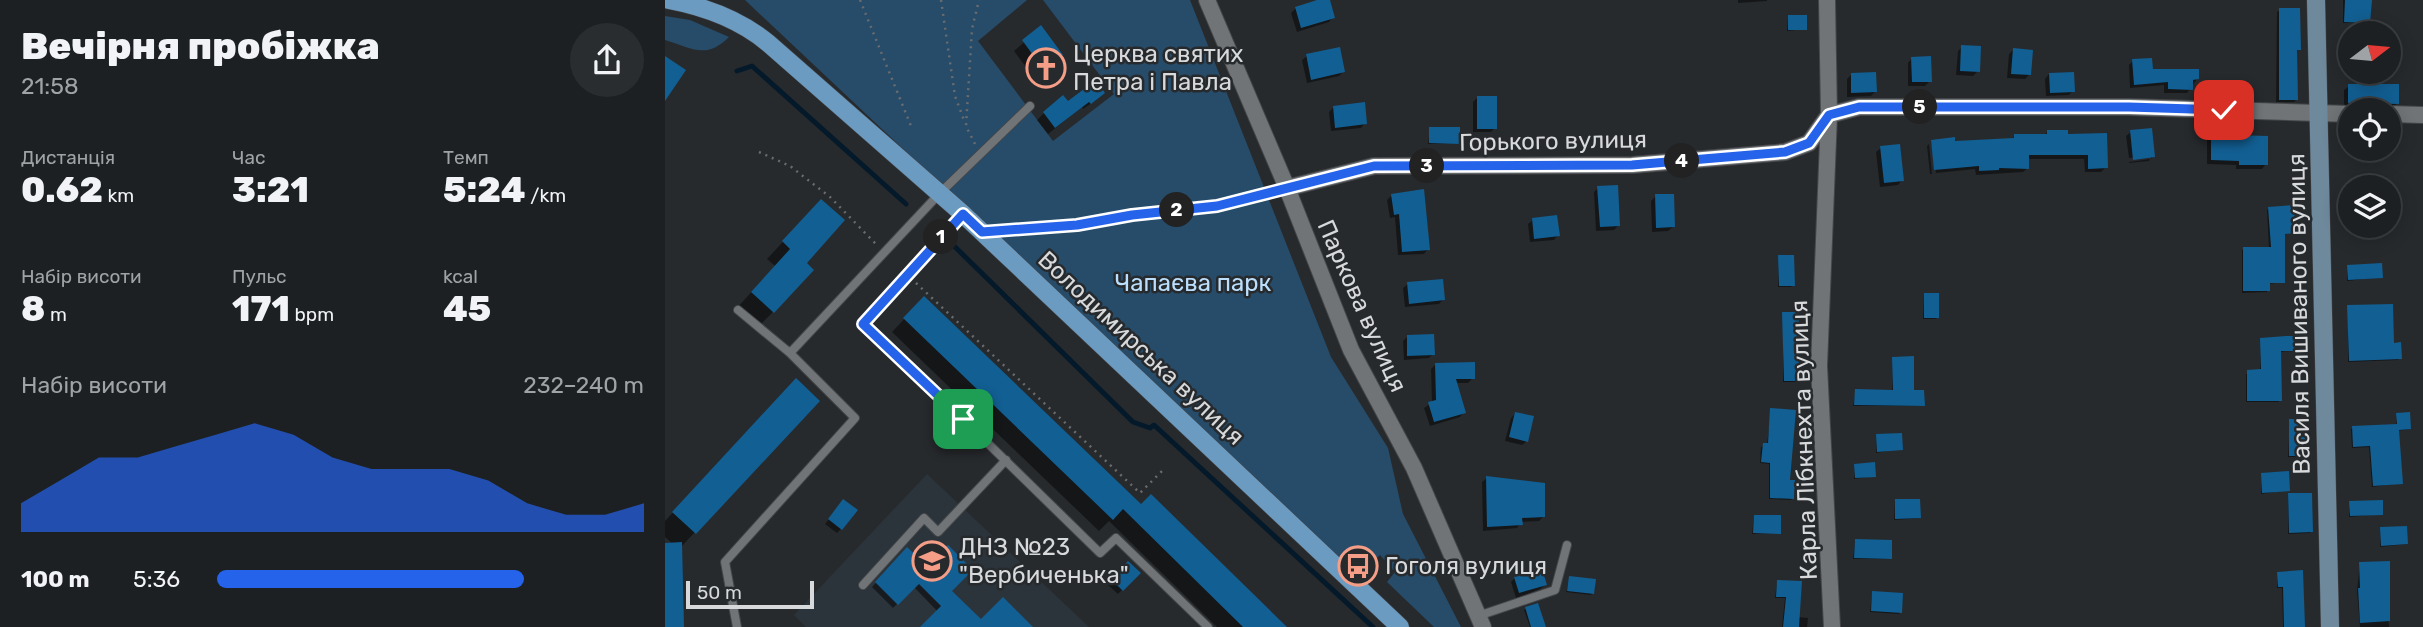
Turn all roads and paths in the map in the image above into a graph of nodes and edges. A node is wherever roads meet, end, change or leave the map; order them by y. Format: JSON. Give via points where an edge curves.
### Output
{"nodes":[{"id":1,"x":669,"y":0,"type":"edge"},
{"id":2,"x":860,"y":0,"type":"edge"},
{"id":3,"x":941,"y":0,"type":"edge"},
{"id":4,"x":979,"y":0,"type":"edge"},
{"id":5,"x":1207,"y":0,"type":"edge"},
{"id":6,"x":1827,"y":0,"type":"edge"},
{"id":7,"x":2316,"y":0,"type":"edge"},
{"id":8,"x":1030,"y":106,"type":"dead end"},
{"id":9,"x":2319,"y":113,"type":"junction"},
{"id":10,"x":2338,"y":114,"type":"edge"},
{"id":11,"x":2401,"y":114,"type":"edge"},
{"id":12,"x":1829,"y":115,"type":"junction"},
{"id":13,"x":2423,"y":115,"type":"edge"},
{"id":14,"x":911,"y":126,"type":"dead end"},
{"id":15,"x":966,"y":126,"type":"junction"},
{"id":16,"x":759,"y":152,"type":"dead end"},
{"id":17,"x":980,"y":154,"type":"junction"},
{"id":18,"x":1287,"y":188,"type":"junction"},
{"id":19,"x":940,"y":193,"type":"junction"},
{"id":20,"x":963,"y":214,"type":"junction"},
{"id":21,"x":982,"y":232,"type":"junction"},
{"id":22,"x":885,"y":253,"type":"junction"},
{"id":23,"x":908,"y":275,"type":"junction"},
{"id":24,"x":739,"y":310,"type":"dead end"},
{"id":25,"x":790,"y":353,"type":"junction"},
{"id":26,"x":1006,"y":460,"type":"junction"},
{"id":27,"x":1162,"y":471,"type":"dead end"},
{"id":28,"x":1567,"y":545,"type":"dead end"},
{"id":29,"x":863,"y":585,"type":"dead end"},
{"id":30,"x":1481,"y":621,"type":"edge"},
{"id":31,"x":737,"y":627,"type":"edge"},
{"id":32,"x":1208,"y":627,"type":"edge"},
{"id":33,"x":1400,"y":627,"type":"edge"},
{"id":34,"x":1832,"y":627,"type":"edge"},
{"id":35,"x":2330,"y":627,"type":"edge"}],
"edges":[{"from":1,"to":19,"type":"main road","name":"Володимирська вулиця","via":[[747,26]]},
{"from":2,"to":14,"type":"path"},
{"from":3,"to":15,"type":"path","via":[[955,96]]},
{"from":4,"to":15,"type":"path","via":[[972,29]]},
{"from":5,"to":18,"type":"street","name":"Паркова вулиця"},
{"from":6,"to":12,"type":"street","name":"Карла Лібкнехта вулиця"},
{"from":7,"to":9,"type":"street","name":"Василя Вишиваного вулиця"},
{"from":8,"to":17,"type":"lane"},
{"from":9,"to":10,"type":"street"},
{"from":9,"to":12,"type":"street","via":[[2129,107],[1859,107]]},
{"from":9,"to":35,"type":"street","name":"Василя Вишиваного вулиця"},
{"from":11,"to":13,"type":"street"},
{"from":12,"to":18,"type":"street","name":"Горького вулиця","via":[[1809,143],[1785,152],[1632,165],[1374,166]]},
{"from":12,"to":34,"type":"street","name":"Карла Лібкнехта вулиця","via":[[1819,366]]},
{"from":15,"to":17,"type":"path"},
{"from":16,"to":22,"type":"path","via":[[790,166],[830,197]]},
{"from":17,"to":19,"type":"lane"},
{"from":18,"to":21,"type":"path","via":[[1217,206]]},
{"from":18,"to":30,"type":"street","name":"Паркова вулиця","via":[[1351,350],[1414,468]]},
{"from":19,"to":20,"type":"main road","name":"Володимирська вулиця"},
{"from":19,"to":22,"type":"lane"},
{"from":20,"to":21,"type":"main road","name":"Володимирська вулиця"},
{"from":20,"to":23,"type":"lane"},
{"from":21,"to":33,"type":"main road","name":"Володимирська вулиця"},
{"from":22,"to":25,"type":"lane"},
{"from":23,"to":26,"type":"lane","via":[[863,324]]},
{"from":23,"to":27,"type":"path","via":[[1140,494]]},
{"from":24,"to":25,"type":"lane"},
{"from":25,"to":31,"type":"lane","via":[[855,418],[725,562]]},
{"from":26,"to":29,"type":"lane","via":[[938,532],[924,518]]},
{"from":26,"to":32,"type":"lane","via":[[1100,553],[1116,538]]},
{"from":28,"to":30,"type":"lane","via":[[1555,590]]}]}
